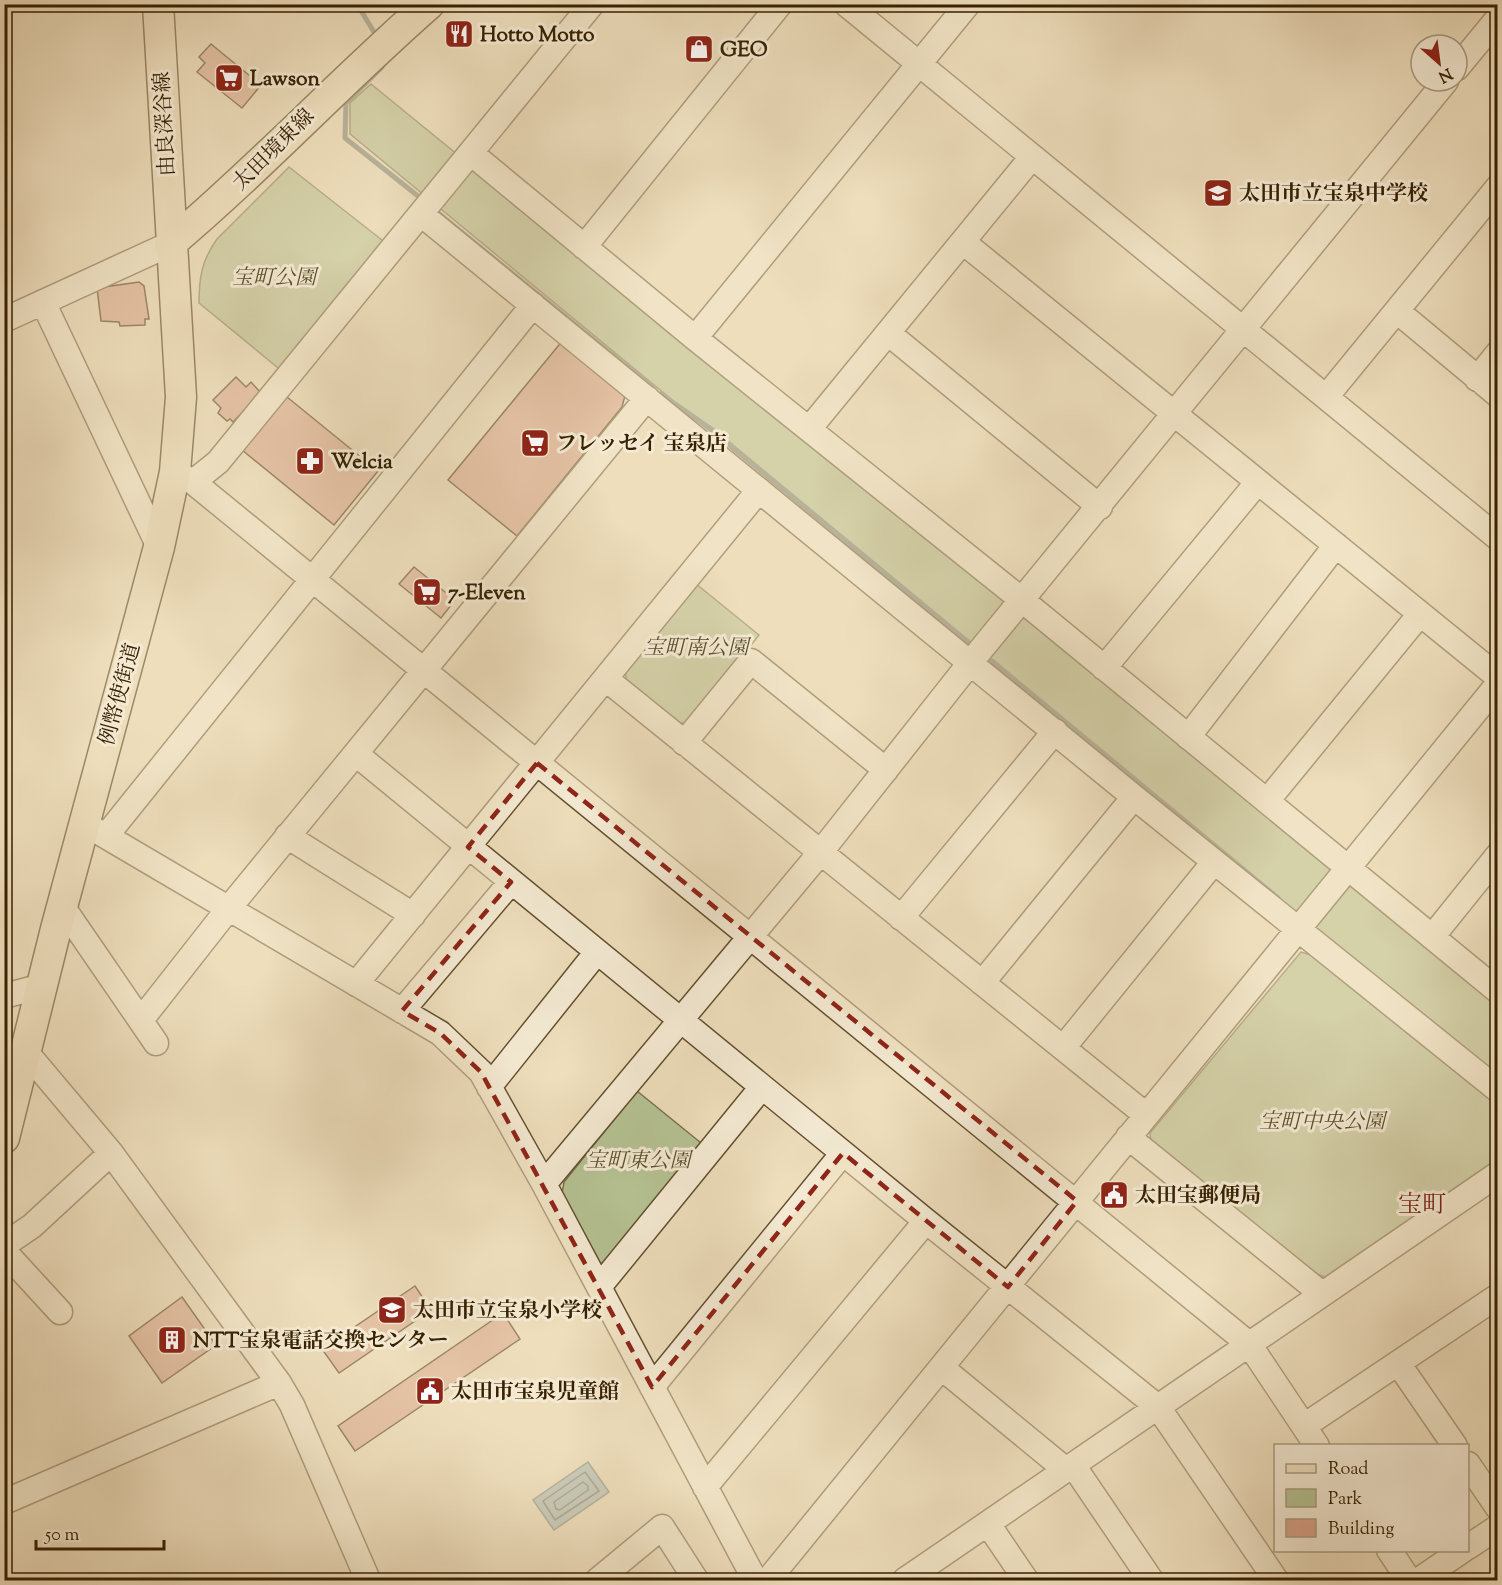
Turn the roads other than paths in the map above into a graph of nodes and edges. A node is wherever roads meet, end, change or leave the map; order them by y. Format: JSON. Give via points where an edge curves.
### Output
{"nodes":[{"id":1,"x":158,"y":4,"type":"edge"},
{"id":2,"x":429,"y":4,"type":"edge"},
{"id":3,"x":592,"y":4,"type":"edge"},
{"id":4,"x":780,"y":4,"type":"edge"},
{"id":5,"x":846,"y":4,"type":"edge"},
{"id":6,"x":968,"y":4,"type":"edge"},
{"id":7,"x":1497,"y":18,"type":"edge"},
{"id":8,"x":1469,"y":53,"type":"edge"},
{"id":9,"x":920,"y":65,"type":"junction"},
{"id":10,"x":1436,"y":93,"type":"edge"},
{"id":11,"x":472,"y":154,"type":"junction"},
{"id":12,"x":1032,"y":157,"type":"junction"},
{"id":13,"x":1497,"y":187,"type":"edge"},
{"id":14,"x":421,"y":214,"type":"junction"},
{"id":15,"x":963,"y":242,"type":"junction"},
{"id":16,"x":170,"y":244,"type":"junction"},
{"id":17,"x":584,"y":247,"type":"junction"},
{"id":18,"x":43,"y":302,"type":"junction"},
{"id":19,"x":533,"y":305,"type":"junction"},
{"id":20,"x":1397,"y":311,"type":"junction"},
{"id":21,"x":4,"y":320,"type":"edge"},
{"id":22,"x":1243,"y":330,"type":"junction"},
{"id":23,"x":888,"y":333,"type":"junction"},
{"id":24,"x":695,"y":338,"type":"junction"},
{"id":25,"x":1497,"y":353,"type":"edge"},
{"id":26,"x":1477,"y":379,"type":"junction"},
{"id":27,"x":1497,"y":395,"type":"edge"},
{"id":28,"x":1326,"y":397,"type":"junction"},
{"id":29,"x":646,"y":398,"type":"junction"},
{"id":30,"x":1175,"y":414,"type":"junction"},
{"id":31,"x":809,"y":429,"type":"junction"},
{"id":32,"x":184,"y":477,"type":"junction"},
{"id":33,"x":1257,"y":483,"type":"junction"},
{"id":34,"x":759,"y":490,"type":"junction"},
{"id":35,"x":1100,"y":507,"type":"junction"},
{"id":36,"x":1497,"y":538,"type":"edge"},
{"id":37,"x":1336,"y":545,"type":"junction"},
{"id":38,"x":159,"y":547,"type":"junction"},
{"id":39,"x":310,"y":578,"type":"junction"},
{"id":40,"x":1022,"y":600,"type":"junction"},
{"id":41,"x":1420,"y":614,"type":"junction"},
{"id":42,"x":970,"y":663,"type":"junction"},
{"id":43,"x":1104,"y":668,"type":"junction"},
{"id":44,"x":423,"y":670,"type":"junction"},
{"id":45,"x":1497,"y":677,"type":"edge"},
{"id":46,"x":606,"y":679,"type":"junction"},
{"id":47,"x":1497,"y":684,"type":"edge"},
{"id":48,"x":1054,"y":731,"type":"junction"},
{"id":49,"x":1188,"y":737,"type":"junction"},
{"id":50,"x":684,"y":743,"type":"junction"},
{"id":51,"x":356,"y":754,"type":"junction"},
{"id":52,"x":537,"y":763,"type":"junction"},
{"id":53,"x":886,"y":770,"type":"junction"},
{"id":54,"x":1134,"y":797,"type":"junction"},
{"id":55,"x":1268,"y":801,"type":"junction"},
{"id":56,"x":95,"y":830,"type":"junction"},
{"id":57,"x":287,"y":836,"type":"junction"},
{"id":58,"x":468,"y":847,"type":"junction"},
{"id":59,"x":820,"y":853,"type":"junction"},
{"id":60,"x":1497,"y":855,"type":"edge"},
{"id":61,"x":1214,"y":862,"type":"junction"},
{"id":62,"x":1350,"y":868,"type":"junction"},
{"id":63,"x":511,"y":882,"type":"junction"},
{"id":64,"x":62,"y":906,"type":"junction"},
{"id":65,"x":228,"y":908,"type":"junction"},
{"id":66,"x":413,"y":915,"type":"junction"},
{"id":67,"x":901,"y":918,"type":"junction"},
{"id":68,"x":1297,"y":929,"type":"junction"},
{"id":69,"x":750,"y":937,"type":"junction"},
{"id":70,"x":1432,"y":937,"type":"junction"},
{"id":71,"x":597,"y":952,"type":"junction"},
{"id":72,"x":982,"y":983,"type":"junction"},
{"id":73,"x":356,"y":984,"type":"junction"},
{"id":74,"x":42,"y":986,"type":"junction"},
{"id":75,"x":1497,"y":991,"type":"edge"},
{"id":76,"x":4,"y":996,"type":"edge"},
{"id":77,"x":402,"y":1011,"type":"junction"},
{"id":78,"x":141,"y":1020,"type":"junction"},
{"id":79,"x":681,"y":1021,"type":"junction"},
{"id":80,"x":156,"y":1043,"type":"dead end"},
{"id":81,"x":1063,"y":1048,"type":"junction"},
{"id":82,"x":26,"y":1052,"type":"junction"},
{"id":83,"x":489,"y":1087,"type":"junction"},
{"id":84,"x":762,"y":1087,"type":"junction"},
{"id":85,"x":1497,"y":1090,"type":"edge"},
{"id":86,"x":1146,"y":1115,"type":"junction"},
{"id":87,"x":1128,"y":1137,"type":"junction"},
{"id":88,"x":4,"y":1138,"type":"edge"},
{"id":89,"x":111,"y":1153,"type":"junction"},
{"id":90,"x":843,"y":1153,"type":"junction"},
{"id":91,"x":1497,"y":1174,"type":"edge"},
{"id":92,"x":544,"y":1184,"type":"junction"},
{"id":93,"x":1077,"y":1201,"type":"junction"},
{"id":94,"x":926,"y":1221,"type":"junction"},
{"id":95,"x":4,"y":1245,"type":"edge"},
{"id":96,"x":4,"y":1251,"type":"edge"},
{"id":97,"x":599,"y":1287,"type":"junction"},
{"id":98,"x":1008,"y":1287,"type":"junction"},
{"id":99,"x":1322,"y":1294,"type":"junction"},
{"id":100,"x":1494,"y":1306,"type":"edge"},
{"id":101,"x":60,"y":1312,"type":"dead end"},
{"id":102,"x":1250,"y":1344,"type":"junction"},
{"id":103,"x":1398,"y":1363,"type":"junction"},
{"id":104,"x":942,"y":1368,"type":"junction"},
{"id":105,"x":279,"y":1383,"type":"junction"},
{"id":106,"x":652,"y":1387,"type":"junction"},
{"id":107,"x":1158,"y":1407,"type":"junction"},
{"id":108,"x":1311,"y":1436,"type":"edge"},
{"id":109,"x":1454,"y":1444,"type":"edge"},
{"id":110,"x":1469,"y":1467,"type":"edge"},
{"id":111,"x":1069,"y":1468,"type":"junction"},
{"id":112,"x":705,"y":1487,"type":"junction"},
{"id":113,"x":4,"y":1502,"type":"edge"},
{"id":114,"x":1497,"y":1508,"type":"edge"},
{"id":115,"x":988,"y":1524,"type":"junction"},
{"id":116,"x":1497,"y":1527,"type":"edge"},
{"id":117,"x":1469,"y":1546,"type":"edge"},
{"id":118,"x":1390,"y":1552,"type":"edge"},
{"id":119,"x":1462,"y":1552,"type":"edge"},
{"id":120,"x":368,"y":1581,"type":"edge"},
{"id":121,"x":598,"y":1581,"type":"edge"},
{"id":122,"x":696,"y":1581,"type":"edge"},
{"id":123,"x":755,"y":1581,"type":"edge"},
{"id":124,"x":768,"y":1581,"type":"edge"},
{"id":125,"x":905,"y":1581,"type":"edge"},
{"id":126,"x":1026,"y":1581,"type":"edge"},
{"id":127,"x":1151,"y":1581,"type":"edge"},
{"id":128,"x":1276,"y":1581,"type":"edge"},
{"id":129,"x":1409,"y":1581,"type":"edge"},
{"id":130,"x":1419,"y":1581,"type":"edge"}],
"edges":[{"from":1,"to":16,"type":"main road","name":"由良深谷線"},
{"from":2,"to":16,"type":"main road","name":"太田境東線","via":[[315,108],[274,152]]},
{"from":3,"to":11,"type":"street"},
{"from":4,"to":17,"type":"street"},
{"from":5,"to":9,"type":"street"},
{"from":6,"to":9,"type":"street"},
{"from":7,"to":8,"type":"street"},
{"from":9,"to":12,"type":"street"},
{"from":9,"to":24,"type":"street"},
{"from":10,"to":22,"type":"street"},
{"from":11,"to":14,"type":"street"},
{"from":11,"to":17,"type":"street"},
{"from":12,"to":15,"type":"street"},
{"from":12,"to":22,"type":"street"},
{"from":13,"to":20,"type":"street"},
{"from":14,"to":19,"type":"street"},
{"from":14,"to":32,"type":"street","via":[[218,462]]},
{"from":15,"to":23,"type":"street"},
{"from":15,"to":30,"type":"street"},
{"from":16,"to":18,"type":"street"},
{"from":16,"to":32,"type":"main road","name":"例幣使街道"},
{"from":17,"to":24,"type":"street"},
{"from":18,"to":21,"type":"street"},
{"from":18,"to":38,"type":"street"},
{"from":19,"to":29,"type":"street"},
{"from":19,"to":39,"type":"street"},
{"from":20,"to":26,"type":"street"},
{"from":20,"to":28,"type":"street"},
{"from":22,"to":28,"type":"street"},
{"from":22,"to":30,"type":"street"},
{"from":23,"to":31,"type":"street"},
{"from":23,"to":35,"type":"street"},
{"from":24,"to":31,"type":"street"},
{"from":25,"to":26,"type":"street"},
{"from":26,"to":27,"type":"street"},
{"from":28,"to":36,"type":"street"},
{"from":29,"to":34,"type":"street"},
{"from":29,"to":44,"type":"street"},
{"from":30,"to":33,"type":"street"},
{"from":30,"to":35,"type":"street"},
{"from":31,"to":40,"type":"street"},
{"from":32,"to":38,"type":"main road","name":"例幣使街道"},
{"from":32,"to":39,"type":"street"},
{"from":33,"to":37,"type":"street"},
{"from":33,"to":43,"type":"street"},
{"from":34,"to":42,"type":"street"},
{"from":34,"to":46,"type":"street"},
{"from":35,"to":40,"type":"street"},
{"from":37,"to":41,"type":"street"},
{"from":37,"to":49,"type":"street"},
{"from":38,"to":56,"type":"main road","name":"例幣使街道"},
{"from":39,"to":44,"type":"street"},
{"from":39,"to":56,"type":"street"},
{"from":40,"to":42,"type":"street"},
{"from":40,"to":43,"type":"street"},
{"from":41,"to":45,"type":"street"},
{"from":41,"to":55,"type":"street"},
{"from":42,"to":48,"type":"street"},
{"from":42,"to":53,"type":"street"},
{"from":43,"to":49,"type":"street"},
{"from":44,"to":51,"type":"street"},
{"from":44,"to":52,"type":"street"},
{"from":46,"to":50,"type":"street"},
{"from":46,"to":52,"type":"street"},
{"from":47,"to":62,"type":"street"},
{"from":48,"to":54,"type":"street"},
{"from":48,"to":67,"type":"street"},
{"from":49,"to":55,"type":"street"},
{"from":50,"to":53,"type":"street","via":[[752,661]]},
{"from":50,"to":59,"type":"street"},
{"from":51,"to":57,"type":"street"},
{"from":51,"to":58,"type":"street"},
{"from":52,"to":58,"type":"street"},
{"from":52,"to":69,"type":"street"},
{"from":53,"to":59,"type":"street"},
{"from":54,"to":61,"type":"street"},
{"from":54,"to":72,"type":"street"},
{"from":55,"to":62,"type":"street"},
{"from":56,"to":64,"type":"main road","name":"例幣使街道"},
{"from":56,"to":65,"type":"street"},
{"from":57,"to":65,"type":"street"},
{"from":57,"to":66,"type":"street"},
{"from":58,"to":63,"type":"street"},
{"from":58,"to":66,"type":"street"},
{"from":59,"to":67,"type":"street"},
{"from":59,"to":69,"type":"street"},
{"from":60,"to":70,"type":"street"},
{"from":61,"to":68,"type":"street"},
{"from":61,"to":81,"type":"street"},
{"from":62,"to":68,"type":"street"},
{"from":62,"to":70,"type":"street"},
{"from":63,"to":71,"type":"street"},
{"from":63,"to":77,"type":"street"},
{"from":64,"to":74,"type":"main road","name":"例幣使街道"},
{"from":64,"to":78,"type":"street"},
{"from":65,"to":73,"type":"street"},
{"from":65,"to":78,"type":"street"},
{"from":66,"to":73,"type":"street"},
{"from":67,"to":72,"type":"street"},
{"from":68,"to":85,"type":"street"},
{"from":68,"to":86,"type":"street"},
{"from":69,"to":79,"type":"street"},
{"from":69,"to":93,"type":"street"},
{"from":70,"to":75,"type":"street"},
{"from":71,"to":79,"type":"street"},
{"from":71,"to":83,"type":"street"},
{"from":72,"to":81,"type":"street"},
{"from":73,"to":77,"type":"street"},
{"from":74,"to":76,"type":"street"},
{"from":74,"to":82,"type":"main road","name":"例幣使街道"},
{"from":77,"to":83,"type":"street","via":[[461,1051]]},
{"from":78,"to":80,"type":"street"},
{"from":79,"to":84,"type":"street"},
{"from":79,"to":92,"type":"street"},
{"from":81,"to":86,"type":"street"},
{"from":82,"to":88,"type":"main road","name":"例幣使街道"},
{"from":82,"to":89,"type":"street"},
{"from":83,"to":92,"type":"street"},
{"from":84,"to":90,"type":"street"},
{"from":84,"to":97,"type":"street"},
{"from":86,"to":87,"type":"street"},
{"from":87,"to":93,"type":"street"},
{"from":87,"to":99,"type":"street"},
{"from":89,"to":95,"type":"street","via":[[32,1226]]},
{"from":89,"to":105,"type":"street"},
{"from":90,"to":94,"type":"street"},
{"from":90,"to":106,"type":"street"},
{"from":91,"to":99,"type":"street"},
{"from":92,"to":97,"type":"street"},
{"from":93,"to":98,"type":"street"},
{"from":93,"to":102,"type":"street"},
{"from":94,"to":98,"type":"street"},
{"from":94,"to":112,"type":"street"},
{"from":96,"to":101,"type":"street"},
{"from":97,"to":106,"type":"street"},
{"from":98,"to":104,"type":"street"},
{"from":98,"to":107,"type":"street"},
{"from":99,"to":102,"type":"street"},
{"from":100,"to":103,"type":"street"},
{"from":102,"to":107,"type":"street"},
{"from":102,"to":108,"type":"street"},
{"from":103,"to":108,"type":"street"},
{"from":103,"to":109,"type":"street"},
{"from":104,"to":111,"type":"street"},
{"from":104,"to":124,"type":"street"},
{"from":105,"to":113,"type":"street"},
{"from":105,"to":120,"type":"street"},
{"from":106,"to":112,"type":"street"},
{"from":107,"to":111,"type":"street"},
{"from":107,"to":128,"type":"street"},
{"from":110,"to":114,"type":"street"},
{"from":111,"to":115,"type":"street"},
{"from":111,"to":127,"type":"street"},
{"from":112,"to":123,"type":"street"},
{"from":115,"to":125,"type":"street"},
{"from":115,"to":126,"type":"street"},
{"from":116,"to":117,"type":"street"},
{"from":118,"to":129,"type":"street"},
{"from":119,"to":130,"type":"street"},
{"from":121,"to":122,"type":"street","via":[[662,1527]]}]}
